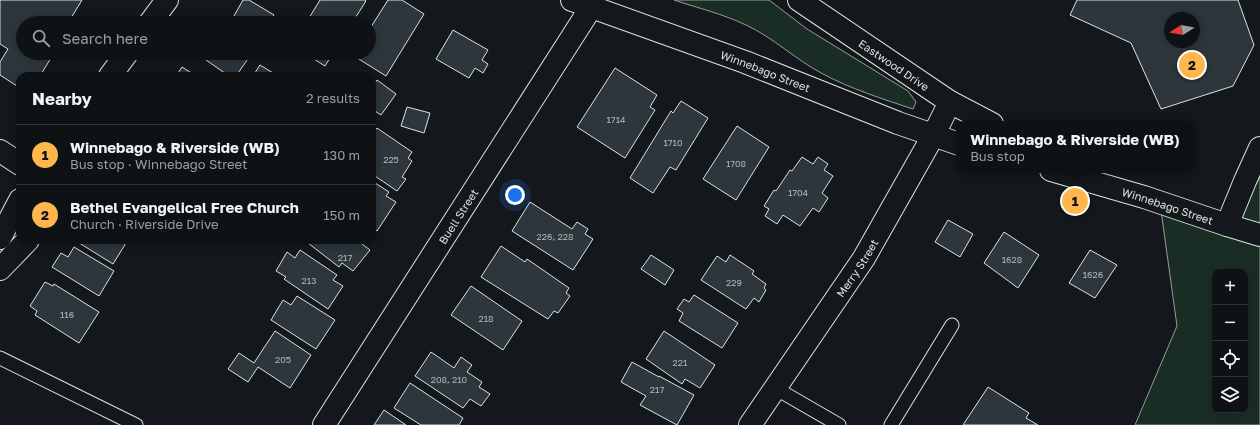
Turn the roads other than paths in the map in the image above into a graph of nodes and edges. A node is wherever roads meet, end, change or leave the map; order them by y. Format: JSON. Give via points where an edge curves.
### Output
{"nodes":[{"id":1,"x":167,"y":0,"type":"edge"},
{"id":2,"x":799,"y":0,"type":"edge"},
{"id":3,"x":582,"y":3,"type":"edge"},
{"id":4,"x":155,"y":16,"type":"edge"},
{"id":5,"x":122,"y":60,"type":"edge"},
{"id":6,"x":129,"y":60,"type":"edge"},
{"id":7,"x":113,"y":72,"type":"edge"},
{"id":8,"x":123,"y":72,"type":"edge"},
{"id":9,"x":950,"y":102,"type":"junction"},
{"id":10,"x":986,"y":121,"type":"edge"},
{"id":11,"x":933,"y":136,"type":"junction"},
{"id":12,"x":956,"y":143,"type":"edge"},
{"id":13,"x":1260,"y":148,"type":"edge"},
{"id":14,"x":0,"y":150,"type":"edge"},
{"id":15,"x":16,"y":161,"type":"edge"},
{"id":16,"x":1062,"y":173,"type":"edge"},
{"id":17,"x":1094,"y":173,"type":"edge"},
{"id":18,"x":1144,"y":196,"type":"junction"},
{"id":19,"x":16,"y":208,"type":"edge"},
{"id":20,"x":1227,"y":225,"type":"junction"},
{"id":21,"x":1260,"y":235,"type":"edge"},
{"id":22,"x":0,"y":238,"type":"edge"},
{"id":23,"x":24,"y":244,"type":"edge"},
{"id":24,"x":0,"y":269,"type":"edge"},
{"id":25,"x":952,"y":325,"type":"dead end"},
{"id":26,"x":0,"y":358,"type":"edge"},
{"id":27,"x":775,"y":388,"type":"junction"},
{"id":28,"x":136,"y":425,"type":"edge"},
{"id":29,"x":324,"y":425,"type":"edge"},
{"id":30,"x":750,"y":425,"type":"edge"},
{"id":31,"x":839,"y":425,"type":"edge"},
{"id":32,"x":891,"y":425,"type":"edge"}],
"edges":[{"from":1,"to":4,"type":"street"},
{"from":2,"to":9,"type":"street","name":"Eastwood Drive"},
{"from":3,"to":11,"type":"street","name":"Winnebago Street","via":[[745,62]]},
{"from":3,"to":29,"type":"street","name":"Buell Street"},
{"from":5,"to":7,"type":"street"},
{"from":6,"to":8,"type":"street"},
{"from":9,"to":10,"type":"street","name":"Eastwood Drive"},
{"from":9,"to":11,"type":"street","name":"Merry Street"},
{"from":11,"to":12,"type":"street","name":"Winnebago Street"},
{"from":11,"to":27,"type":"street","name":"Merry Street","via":[[864,258]]},
{"from":13,"to":20,"type":"street"},
{"from":14,"to":15,"type":"street"},
{"from":16,"to":18,"type":"street","name":"Winnebago Street"},
{"from":17,"to":18,"type":"street"},
{"from":18,"to":20,"type":"street","name":"Winnebago Street"},
{"from":19,"to":22,"type":"street"},
{"from":20,"to":21,"type":"street","name":"Winnebago Street"},
{"from":23,"to":24,"type":"street"},
{"from":25,"to":32,"type":"lane"},
{"from":26,"to":28,"type":"lane"},
{"from":27,"to":30,"type":"street","name":"Merry Street"},
{"from":27,"to":31,"type":"lane"}]}
